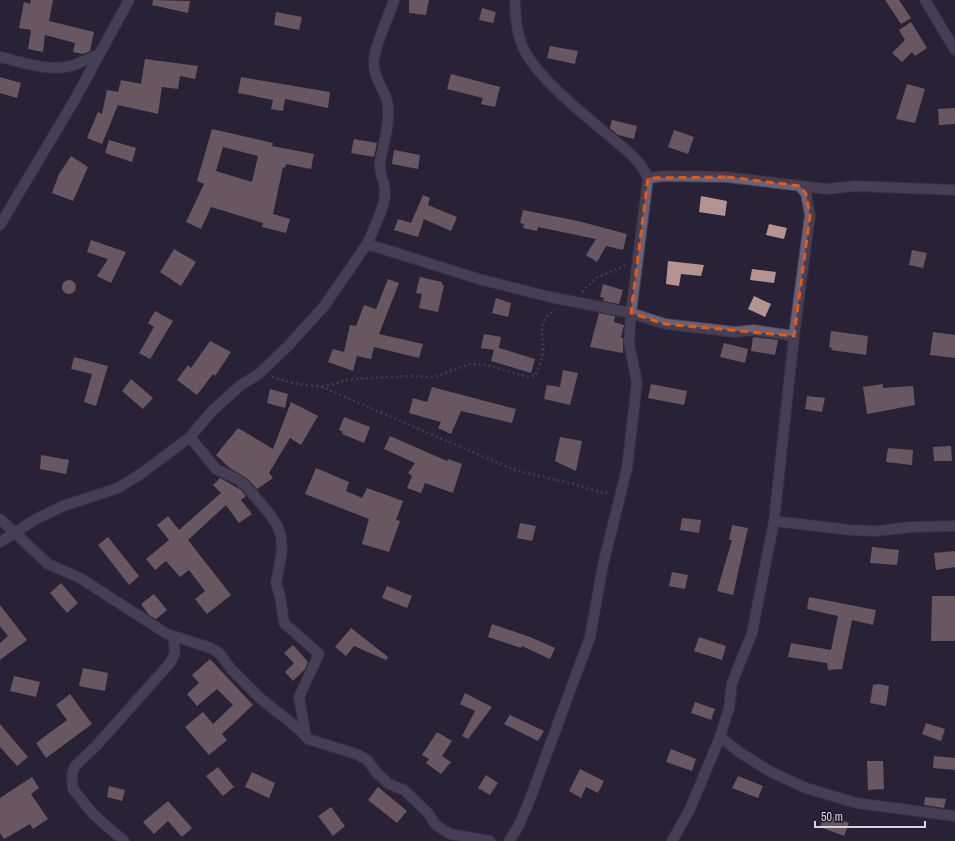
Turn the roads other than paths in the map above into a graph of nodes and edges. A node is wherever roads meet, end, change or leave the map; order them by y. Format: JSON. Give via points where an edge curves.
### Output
{"nodes":[{"id":1,"x":129,"y":0,"type":"edge"},
{"id":2,"x":394,"y":0,"type":"edge"},
{"id":3,"x":515,"y":0,"type":"edge"},
{"id":4,"x":925,"y":0,"type":"edge"},
{"id":5,"x":955,"y":50,"type":"edge"},
{"id":6,"x":99,"y":54,"type":"junction"},
{"id":7,"x":0,"y":57,"type":"edge"},
{"id":8,"x":648,"y":178,"type":"junction"},
{"id":9,"x":800,"y":186,"type":"junction"},
{"id":10,"x":955,"y":190,"type":"edge"},
{"id":11,"x":0,"y":225,"type":"edge"},
{"id":12,"x":367,"y":244,"type":"junction"},
{"id":13,"x":631,"y":313,"type":"junction"},
{"id":14,"x":794,"y":336,"type":"junction"},
{"id":15,"x":190,"y":437,"type":"junction"},
{"id":16,"x":0,"y":519,"type":"edge"},
{"id":17,"x":774,"y":521,"type":"junction"},
{"id":18,"x":955,"y":526,"type":"edge"},
{"id":19,"x":14,"y":532,"type":"junction"},
{"id":20,"x":0,"y":542,"type":"edge"},
{"id":21,"x":173,"y":636,"type":"junction"},
{"id":22,"x":720,"y":736,"type":"junction"},
{"id":23,"x":306,"y":737,"type":"junction"},
{"id":24,"x":955,"y":816,"type":"edge"},
{"id":25,"x":124,"y":841,"type":"edge"},
{"id":26,"x":490,"y":841,"type":"edge"},
{"id":27,"x":509,"y":841,"type":"edge"},
{"id":28,"x":672,"y":841,"type":"edge"}],
"edges":[{"from":1,"to":6,"type":"street"},
{"from":2,"to":12,"type":"street","via":[[375,54],[374,66],[379,86],[387,100],[389,119],[380,165],[384,201]]},
{"from":3,"to":8,"type":"street","via":[[515,20],[522,46],[534,66],[573,105],[639,162]]},
{"from":4,"to":5,"type":"street"},
{"from":6,"to":7,"type":"street","via":[[72,66],[60,68],[36,66]]},
{"from":6,"to":11,"type":"street"},
{"from":8,"to":9,"type":"street","via":[[727,177]]},
{"from":8,"to":13,"type":"street"},
{"from":9,"to":10,"type":"street","via":[[826,189],[855,186]]},
{"from":9,"to":14,"type":"street","via":[[806,194],[810,215]]},
{"from":12,"to":13,"type":"street","via":[[479,279]]},
{"from":12,"to":15,"type":"street","via":[[325,305],[288,346],[260,373],[241,385],[212,411]]},
{"from":13,"to":14,"type":"street","via":[[666,324],[735,332],[754,330]]},
{"from":13,"to":27,"type":"street","via":[[630,356],[638,383],[627,468],[603,565],[590,638],[527,807]]},
{"from":14,"to":17,"type":"street"},
{"from":15,"to":19,"type":"street","via":[[118,488],[63,506]]},
{"from":15,"to":23,"type":"street","via":[[216,470],[245,486],[268,512],[281,536],[282,551],[276,583],[284,623],[319,654],[299,697]]},
{"from":16,"to":19,"type":"street"},
{"from":17,"to":18,"type":"street","via":[[877,531]]},
{"from":17,"to":22,"type":"street","via":[[752,633],[732,683],[729,708]]},
{"from":19,"to":20,"type":"street"},
{"from":19,"to":21,"type":"street","via":[[48,564],[80,578],[132,613]]},
{"from":21,"to":23,"type":"street","via":[[212,648],[220,654],[260,698]]},
{"from":21,"to":25,"type":"street","via":[[175,653],[170,662],[126,714],[75,766],[72,774],[73,789],[94,815]]},
{"from":22,"to":24,"type":"street","via":[[742,754],[771,772],[806,788],[856,804]]},
{"from":22,"to":28,"type":"street","via":[[690,811]]},
{"from":23,"to":26,"type":"street","via":[[367,760],[389,784],[404,790],[436,824],[450,834]]}]}
